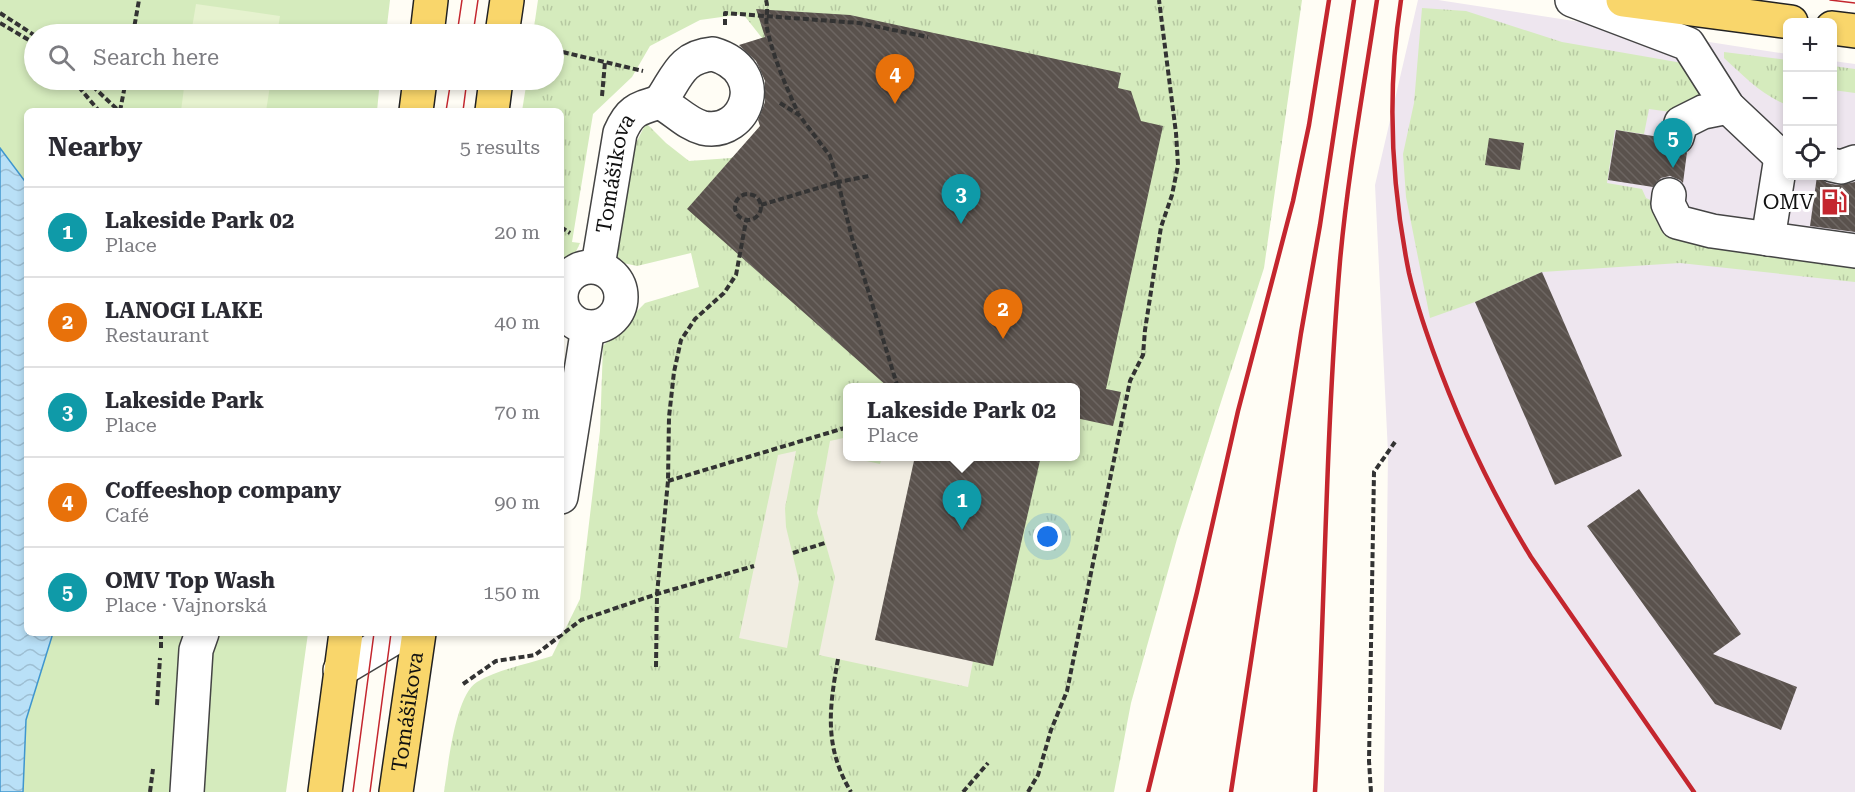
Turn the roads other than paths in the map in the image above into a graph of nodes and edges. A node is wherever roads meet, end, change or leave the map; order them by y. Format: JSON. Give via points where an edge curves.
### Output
{"nodes":[{"id":1,"x":431,"y":0,"type":"edge"},
{"id":2,"x":507,"y":0,"type":"edge"},
{"id":3,"x":1572,"y":0,"type":"edge"},
{"id":4,"x":1623,"y":0,"type":"edge"},
{"id":5,"x":1783,"y":21,"type":"edge"},
{"id":6,"x":427,"y":24,"type":"edge"},
{"id":7,"x":503,"y":24,"type":"edge"},
{"id":8,"x":1837,"y":29,"type":"edge"},
{"id":9,"x":1855,"y":31,"type":"edge"},
{"id":10,"x":655,"y":87,"type":"road end"},
{"id":11,"x":419,"y":90,"type":"edge"},
{"id":12,"x":495,"y":90,"type":"edge"},
{"id":13,"x":1728,"y":107,"type":"junction"},
{"id":14,"x":416,"y":108,"type":"edge"},
{"id":15,"x":492,"y":108,"type":"edge"},
{"id":16,"x":1677,"y":137,"type":"dead end"},
{"id":17,"x":1783,"y":156,"type":"edge"},
{"id":18,"x":1783,"y":162,"type":"edge"},
{"id":19,"x":1855,"y":162,"type":"edge"},
{"id":20,"x":1837,"y":166,"type":"edge"},
{"id":21,"x":1669,"y":195,"type":"dead end"},
{"id":22,"x":1768,"y":239,"type":"junction"},
{"id":23,"x":1855,"y":251,"type":"edge"},
{"id":24,"x":598,"y":267,"type":"junction"},
{"id":25,"x":564,"y":285,"type":"edge"},
{"id":26,"x":564,"y":310,"type":"edge"},
{"id":27,"x":588,"y":327,"type":"junction"},
{"id":28,"x":564,"y":478,"type":"edge"},
{"id":29,"x":201,"y":636,"type":"edge"},
{"id":30,"x":346,"y":636,"type":"edge"},
{"id":31,"x":397,"y":636,"type":"edge"},
{"id":32,"x":419,"y":636,"type":"edge"},
{"id":33,"x":340,"y":670,"type":"junction"},
{"id":34,"x":187,"y":792,"type":"edge"},
{"id":35,"x":325,"y":792,"type":"edge"},
{"id":36,"x":396,"y":792,"type":"edge"}],
"edges":[{"from":1,"to":6,"type":"main road"},
{"from":2,"to":7,"type":"main road"},
{"from":3,"to":13,"type":"lane","via":[[1688,44]]},
{"from":4,"to":5,"type":"main road"},
{"from":8,"to":9,"type":"main road"},
{"from":10,"to":24,"type":"lane","name":"Tomášikova","via":[[643,107],[628,116],[620,133]]},
{"from":11,"to":14,"type":"main road"},
{"from":12,"to":15,"type":"main road"},
{"from":13,"to":16,"type":"lane","via":[[1703,112],[1681,123]]},
{"from":13,"to":17,"type":"lane"},
{"from":18,"to":22,"type":"lane"},
{"from":19,"to":20,"type":"lane"},
{"from":21,"to":22,"type":"lane","via":[[1668,204],[1677,222]]},
{"from":22,"to":23,"type":"lane"},
{"from":24,"to":25,"type":"lane","via":[[585,266],[574,271]]},
{"from":24,"to":27,"type":"lane","via":[[616,279],[622,302],[610,321]]},
{"from":26,"to":27,"type":"lane","via":[[576,324]]},
{"from":27,"to":28,"type":"lane"},
{"from":29,"to":34,"type":"lane","via":[[196,650]]},
{"from":30,"to":33,"type":"main road"},
{"from":31,"to":33,"type":"lane"},
{"from":32,"to":36,"type":"main road","name":"Tomášikova"},
{"from":33,"to":35,"type":"main road"}]}
